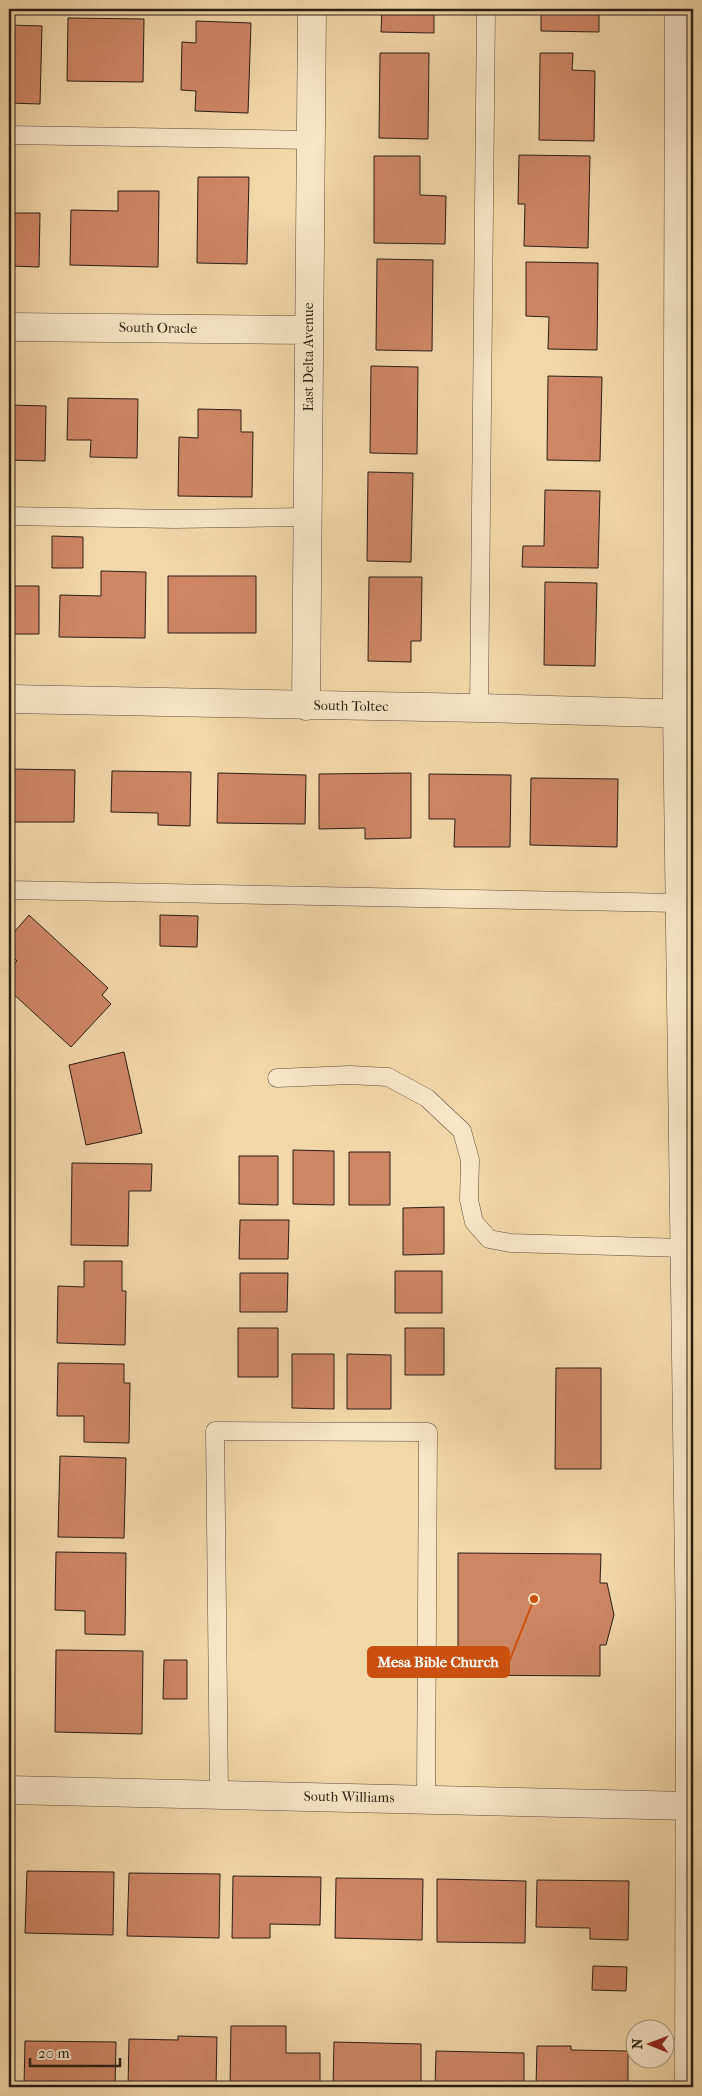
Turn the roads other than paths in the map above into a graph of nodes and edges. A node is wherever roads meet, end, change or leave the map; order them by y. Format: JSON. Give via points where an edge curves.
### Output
{"nodes":[{"id":1,"x":312,"y":9,"type":"edge"},
{"id":2,"x":486,"y":9,"type":"edge"},
{"id":3,"x":679,"y":9,"type":"edge"},
{"id":4,"x":9,"y":135,"type":"edge"},
{"id":5,"x":310,"y":140,"type":"junction"},
{"id":6,"x":9,"y":327,"type":"edge"},
{"id":7,"x":308,"y":330,"type":"junction"},
{"id":8,"x":9,"y":516,"type":"edge"},
{"id":9,"x":307,"y":517,"type":"junction"},
{"id":10,"x":9,"y":700,"type":"edge"},
{"id":11,"x":306,"y":706,"type":"junction"},
{"id":12,"x":479,"y":708,"type":"junction"},
{"id":13,"x":685,"y":713,"type":"edge"},
{"id":14,"x":9,"y":890,"type":"edge"},
{"id":15,"x":678,"y":903,"type":"junction"},
{"id":16,"x":686,"y":957,"type":"edge"},
{"id":17,"x":277,"y":1078,"type":"dead end"},
{"id":18,"x":689,"y":1181,"type":"edge"},
{"id":19,"x":683,"y":1248,"type":"junction"},
{"id":20,"x":691,"y":1640,"type":"edge"},
{"id":21,"x":9,"y":1790,"type":"edge"},
{"id":22,"x":218,"y":1794,"type":"junction"},
{"id":23,"x":426,"y":1799,"type":"junction"},
{"id":24,"x":690,"y":1806,"type":"junction"},
{"id":25,"x":689,"y":2087,"type":"edge"}],
"edges":[{"from":1,"to":5,"type":"street","name":"East Delta Avenue"},
{"from":2,"to":12,"type":"lane"},
{"from":3,"to":13,"type":"street"},
{"from":4,"to":5,"type":"lane"},
{"from":5,"to":7,"type":"street","name":"East Delta Avenue"},
{"from":6,"to":7,"type":"street","name":"South Oracle"},
{"from":7,"to":9,"type":"street","name":"East Delta Avenue"},
{"from":8,"to":9,"type":"lane"},
{"from":9,"to":11,"type":"street","name":"East Delta Avenue"},
{"from":10,"to":11,"type":"street","name":"South Toltec"},
{"from":11,"to":12,"type":"street","name":"South Toltec"},
{"from":12,"to":13,"type":"street","name":"South Toltec"},
{"from":13,"to":15,"type":"street"},
{"from":14,"to":15,"type":"lane"},
{"from":15,"to":16,"type":"street"},
{"from":16,"to":18,"type":"street"},
{"from":17,"to":19,"type":"lane","via":[[388,1077],[427,1098],[462,1131],[470,1160],[469,1200],[474,1222],[489,1239],[510,1244]]},
{"from":18,"to":19,"type":"street"},
{"from":19,"to":20,"type":"street"},
{"from":20,"to":24,"type":"street"},
{"from":21,"to":22,"type":"street","name":"South Williams"},
{"from":22,"to":23,"type":"street","name":"South Williams"},
{"from":22,"to":23,"type":"lane","via":[[215,1431],[428,1432]]},
{"from":23,"to":24,"type":"street","name":"South Williams"},
{"from":24,"to":25,"type":"street"}]}
